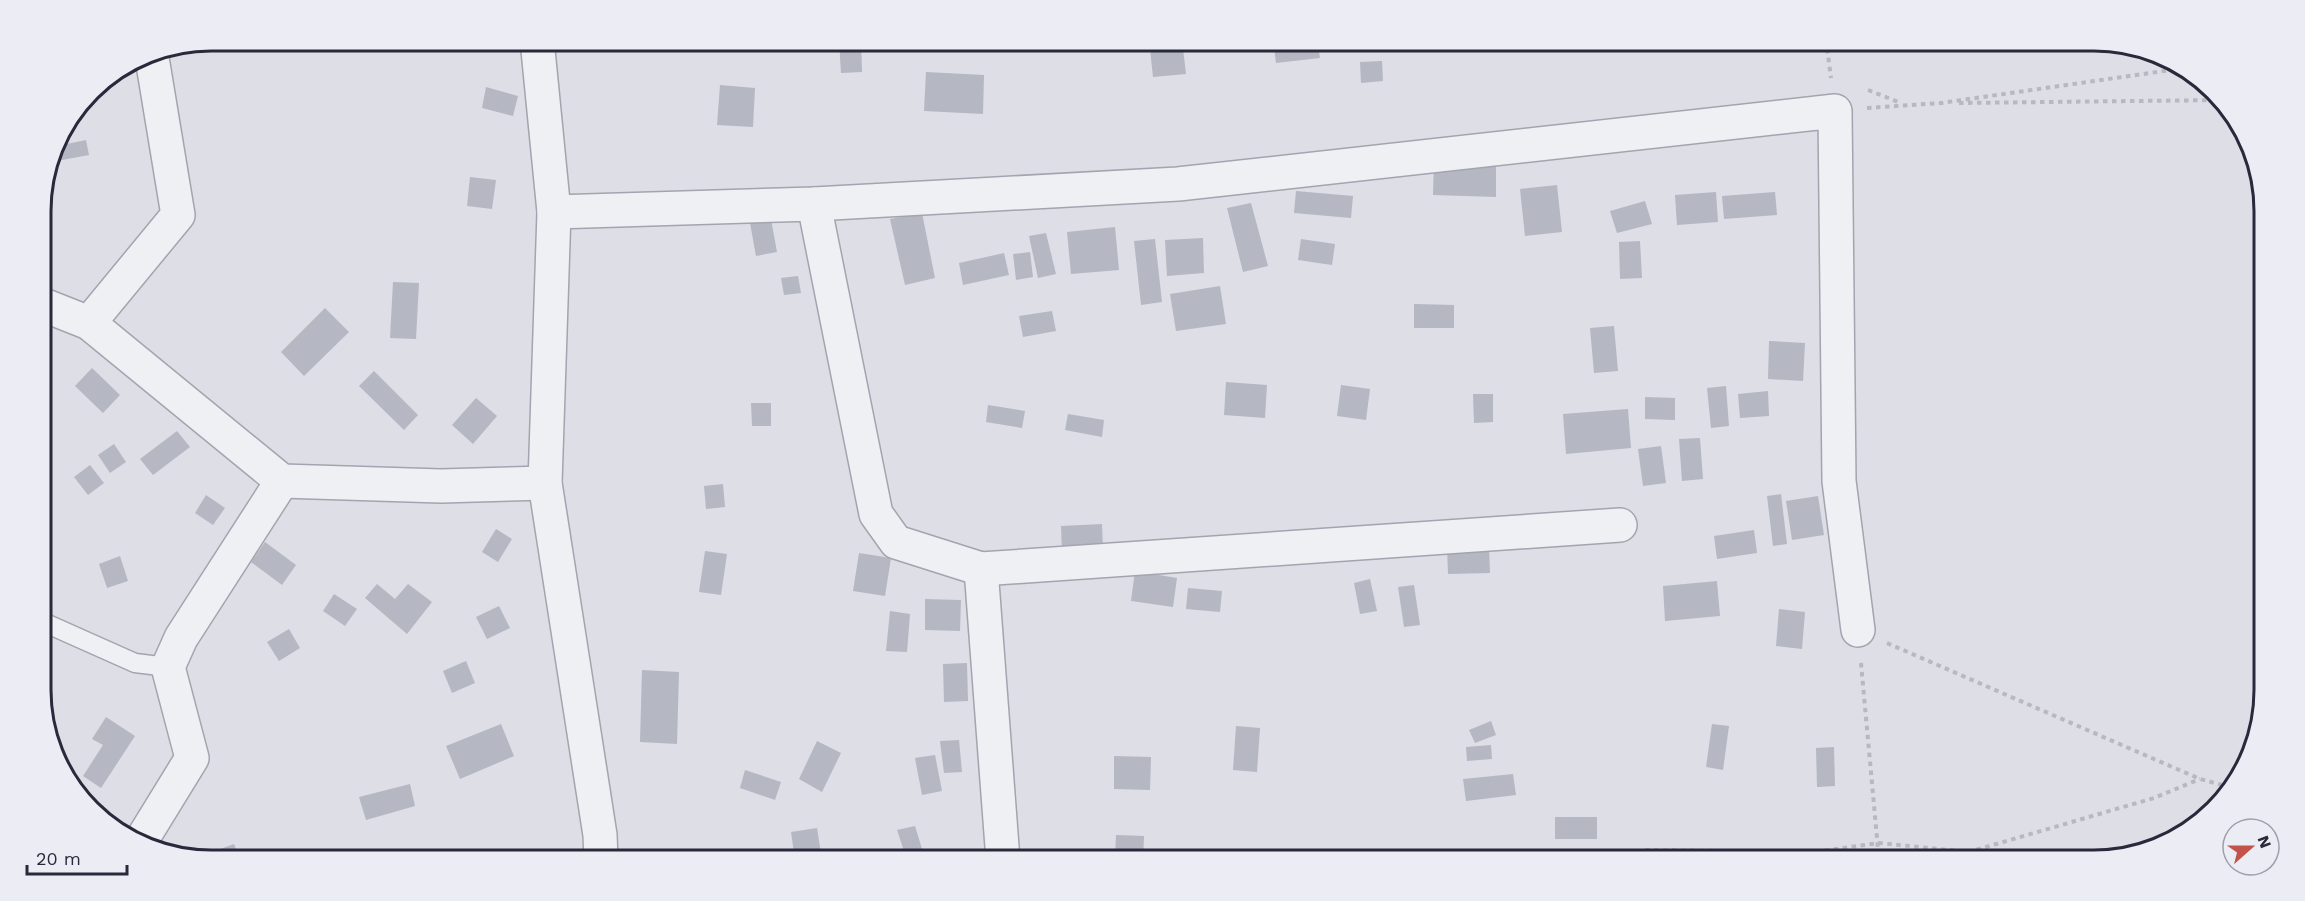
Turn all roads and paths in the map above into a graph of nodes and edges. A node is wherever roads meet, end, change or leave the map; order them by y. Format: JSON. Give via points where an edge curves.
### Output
{"nodes":[{"id":1,"x":538,"y":51,"type":"edge"},
{"id":2,"x":154,"y":62,"type":"edge"},
{"id":3,"x":2170,"y":70,"type":"edge"},
{"id":4,"x":1868,"y":90,"type":"dead end"},
{"id":5,"x":2209,"y":100,"type":"edge"},
{"id":6,"x":1941,"y":103,"type":"junction"},
{"id":7,"x":1835,"y":111,"type":"junction"},
{"id":8,"x":814,"y":204,"type":"junction"},
{"id":9,"x":554,"y":212,"type":"junction"},
{"id":10,"x":51,"y":308,"type":"edge"},
{"id":11,"x":89,"y":322,"type":"junction"},
{"id":12,"x":282,"y":481,"type":"junction"},
{"id":13,"x":544,"y":483,"type":"junction"},
{"id":14,"x":1620,"y":525,"type":"dead end"},
{"id":15,"x":981,"y":569,"type":"junction"},
{"id":16,"x":51,"y":626,"type":"edge"},
{"id":17,"x":1858,"y":630,"type":"junction"},
{"id":18,"x":168,"y":667,"type":"junction"},
{"id":19,"x":2200,"y":779,"type":"junction"},
{"id":20,"x":2222,"y":785,"type":"edge"},
{"id":21,"x":144,"y":836,"type":"edge"},
{"id":22,"x":1879,"y":843,"type":"junction"},
{"id":23,"x":601,"y":850,"type":"edge"},
{"id":24,"x":1002,"y":850,"type":"edge"},
{"id":25,"x":1828,"y":850,"type":"edge"},
{"id":26,"x":1879,"y":850,"type":"edge"},
{"id":27,"x":1950,"y":850,"type":"edge"},
{"id":28,"x":1977,"y":850,"type":"edge"}],
"edges":[{"from":1,"to":9,"type":"street"},
{"from":2,"to":11,"type":"street","via":[[178,215]]},
{"from":3,"to":6,"type":"path"},
{"from":4,"to":6,"type":"path","via":[[1897,104]]},
{"from":5,"to":6,"type":"path"},
{"from":6,"to":7,"type":"path"},
{"from":7,"to":8,"type":"street","via":[[1178,184]]},
{"from":7,"to":17,"type":"street","via":[[1839,481]]},
{"from":8,"to":9,"type":"street"},
{"from":8,"to":15,"type":"street","via":[[876,514],[896,542]]},
{"from":9,"to":13,"type":"street"},
{"from":10,"to":11,"type":"street"},
{"from":11,"to":12,"type":"street"},
{"from":12,"to":13,"type":"street","via":[[441,486]]},
{"from":12,"to":18,"type":"street","via":[[181,638]]},
{"from":13,"to":23,"type":"street"},
{"from":14,"to":15,"type":"street"},
{"from":15,"to":24,"type":"street"},
{"from":16,"to":18,"type":"lane","via":[[135,663]]},
{"from":17,"to":19,"type":"path"},
{"from":17,"to":22,"type":"path"},
{"from":18,"to":21,"type":"street","via":[[192,758]]},
{"from":19,"to":20,"type":"path"},
{"from":19,"to":28,"type":"path","via":[[2154,798]]},
{"from":22,"to":25,"type":"path"},
{"from":22,"to":26,"type":"path"},
{"from":22,"to":27,"type":"path"}]}
